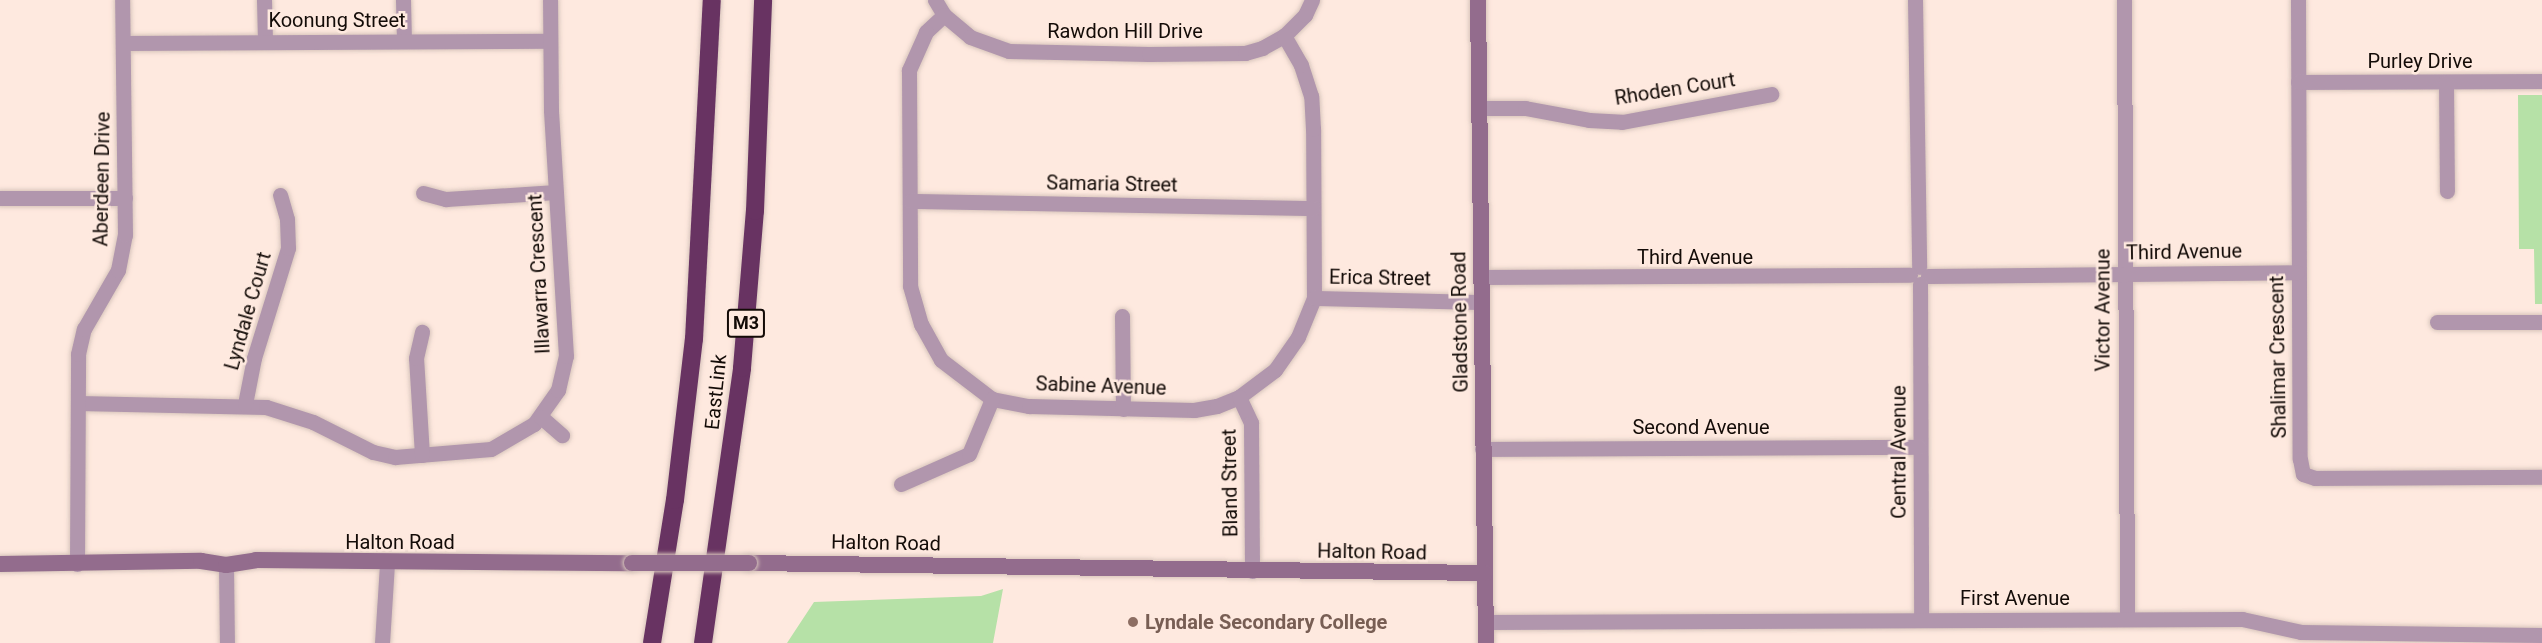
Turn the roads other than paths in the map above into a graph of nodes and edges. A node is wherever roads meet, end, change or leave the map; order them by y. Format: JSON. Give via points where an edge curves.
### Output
{"nodes":[{"id":1,"x":122,"y":0,"type":"edge"},
{"id":2,"x":264,"y":0,"type":"edge"},
{"id":3,"x":403,"y":0,"type":"edge"},
{"id":4,"x":550,"y":0,"type":"edge"},
{"id":5,"x":712,"y":0,"type":"edge"},
{"id":6,"x":764,"y":0,"type":"edge"},
{"id":7,"x":935,"y":0,"type":"edge"},
{"id":8,"x":1312,"y":0,"type":"edge"},
{"id":9,"x":1478,"y":0,"type":"edge"},
{"id":10,"x":1915,"y":0,"type":"edge"},
{"id":11,"x":2124,"y":0,"type":"edge"},
{"id":12,"x":2298,"y":0,"type":"edge"},
{"id":13,"x":944,"y":15,"type":"junction"},
{"id":14,"x":1284,"y":36,"type":"junction"},
{"id":15,"x":404,"y":40,"type":"junction"},
{"id":16,"x":265,"y":41,"type":"junction"},
{"id":17,"x":550,"y":41,"type":"junction"},
{"id":18,"x":123,"y":43,"type":"junction"},
{"id":19,"x":2542,"y":81,"type":"edge"},
{"id":20,"x":2298,"y":82,"type":"junction"},
{"id":21,"x":2446,"y":82,"type":"junction"},
{"id":22,"x":1771,"y":94,"type":"dead end"},
{"id":23,"x":1479,"y":108,"type":"junction"},
{"id":24,"x":2447,"y":191,"type":"dead end"},
{"id":25,"x":556,"y":192,"type":"junction"},
{"id":26,"x":423,"y":193,"type":"dead end"},
{"id":27,"x":280,"y":195,"type":"dead end"},
{"id":28,"x":0,"y":198,"type":"edge"},
{"id":29,"x":125,"y":198,"type":"junction"},
{"id":30,"x":909,"y":201,"type":"junction"},
{"id":31,"x":1313,"y":208,"type":"junction"},
{"id":32,"x":2297,"y":272,"type":"junction"},
{"id":33,"x":2124,"y":274,"type":"junction"},
{"id":34,"x":1919,"y":275,"type":"junction"},
{"id":35,"x":1480,"y":277,"type":"junction"},
{"id":36,"x":1314,"y":298,"type":"junction"},
{"id":37,"x":1481,"y":302,"type":"junction"},
{"id":38,"x":1122,"y":316,"type":"dead end"},
{"id":39,"x":2437,"y":322,"type":"dead end"},
{"id":40,"x":2542,"y":322,"type":"edge"},
{"id":41,"x":422,"y":332,"type":"dead end"},
{"id":42,"x":1239,"y":397,"type":"junction"},
{"id":43,"x":992,"y":399,"type":"junction"},
{"id":44,"x":78,"y":403,"type":"junction"},
{"id":45,"x":245,"y":404,"type":"junction"},
{"id":46,"x":1123,"y":409,"type":"junction"},
{"id":47,"x":541,"y":417,"type":"junction"},
{"id":48,"x":562,"y":435,"type":"dead end"},
{"id":49,"x":1919,"y":447,"type":"junction"},
{"id":50,"x":1482,"y":449,"type":"junction"},
{"id":51,"x":422,"y":455,"type":"junction"},
{"id":52,"x":2542,"y":477,"type":"edge"},
{"id":53,"x":901,"y":484,"type":"dead end"},
{"id":54,"x":387,"y":563,"type":"junction"},
{"id":55,"x":0,"y":564,"type":"edge"},
{"id":56,"x":77,"y":564,"type":"junction"},
{"id":57,"x":226,"y":570,"type":"junction"},
{"id":58,"x":1252,"y":571,"type":"junction"},
{"id":59,"x":1485,"y":573,"type":"junction"},
{"id":60,"x":1922,"y":619,"type":"junction"},
{"id":61,"x":2127,"y":619,"type":"junction"},
{"id":62,"x":1486,"y":622,"type":"junction"},
{"id":63,"x":2542,"y":635,"type":"edge"},
{"id":64,"x":2301,"y":638,"type":"edge"},
{"id":65,"x":227,"y":643,"type":"edge"},
{"id":66,"x":382,"y":643,"type":"edge"},
{"id":67,"x":652,"y":643,"type":"edge"},
{"id":68,"x":703,"y":643,"type":"edge"},
{"id":69,"x":1486,"y":643,"type":"edge"}],
"edges":[{"from":1,"to":18,"type":"street","name":"Aberdeen Drive"},
{"from":2,"to":16,"type":"street"},
{"from":3,"to":15,"type":"street"},
{"from":4,"to":17,"type":"street","name":"Illawarra Crescent"},
{"from":5,"to":67,"type":"highway","name":"EastLink","via":[[693,350]]},
{"from":6,"to":68,"type":"highway","name":"EastLink","number":"M3","via":[[744,346],[730,474]]},
{"from":7,"to":13,"type":"street","name":"Rawdon Hill Drive"},
{"from":8,"to":14,"type":"street","name":"Rawdon Hill Drive","via":[[1305,15]]},
{"from":9,"to":23,"type":"main road","name":"Gladstone Road"},
{"from":10,"to":34,"type":"street","name":"Central Avenue"},
{"from":11,"to":33,"type":"street","name":"Victor Avenue"},
{"from":12,"to":20,"type":"street","name":"Shalimar Crescent"},
{"from":13,"to":14,"type":"street","name":"Rawdon Hill Drive","via":[[970,37],[1009,51],[1245,53]]},
{"from":13,"to":30,"type":"street","name":"Sabine Avenue","via":[[926,32],[909,70]]},
{"from":14,"to":31,"type":"street","name":"Sabine Avenue","via":[[1301,65],[1311,96]]},
{"from":15,"to":16,"type":"street","name":"Koonung Street"},
{"from":15,"to":17,"type":"street","name":"Koonung Street"},
{"from":16,"to":18,"type":"street","name":"Koonung Street"},
{"from":17,"to":25,"type":"street","name":"Illawarra Crescent"},
{"from":18,"to":29,"type":"street","name":"Aberdeen Drive"},
{"from":19,"to":21,"type":"street","name":"Purley Drive"},
{"from":20,"to":21,"type":"street","name":"Purley Drive"},
{"from":20,"to":32,"type":"street","name":"Shalimar Crescent"},
{"from":21,"to":24,"type":"street"},
{"from":22,"to":23,"type":"street","name":"Rhoden Court","via":[[1622,122],[1526,108]]},
{"from":23,"to":35,"type":"main road","name":"Gladstone Road"},
{"from":25,"to":26,"type":"street","via":[[446,198]]},
{"from":25,"to":47,"type":"street","name":"Illawarra Crescent","via":[[566,356],[558,390]]},
{"from":27,"to":45,"type":"street","name":"Lyndale Court","via":[[287,219],[288,248],[254,358]]},
{"from":28,"to":29,"type":"street"},
{"from":29,"to":44,"type":"street","name":"Aberdeen Drive","via":[[122,260],[80,340]]},
{"from":30,"to":31,"type":"street","name":"Samaria Street"},
{"from":30,"to":43,"type":"street","name":"Sabine Avenue","via":[[910,286],[921,324],[941,360]]},
{"from":31,"to":36,"type":"street","name":"Sabine Avenue"},
{"from":32,"to":33,"type":"street","name":"Third Avenue"},
{"from":32,"to":52,"type":"street","name":"Shalimar Crescent","via":[[2303,474],[2315,478]]},
{"from":33,"to":34,"type":"street","name":"Third Avenue"},
{"from":33,"to":61,"type":"street","name":"Victor Avenue"},
{"from":34,"to":35,"type":"street","name":"Third Avenue"},
{"from":34,"to":49,"type":"street","name":"Central Avenue"},
{"from":35,"to":37,"type":"main road","name":"Gladstone Road"},
{"from":36,"to":37,"type":"street","name":"Erica Street"},
{"from":36,"to":42,"type":"street","name":"Sabine Avenue","via":[[1298,338],[1275,370]]},
{"from":37,"to":50,"type":"main road","name":"Gladstone Road"},
{"from":38,"to":46,"type":"street"},
{"from":39,"to":40,"type":"street"},
{"from":41,"to":51,"type":"street","via":[[416,358]]},
{"from":42,"to":46,"type":"street","name":"Sabine Avenue","via":[[1205,409]]},
{"from":42,"to":58,"type":"street","name":"Bland Street","via":[[1251,423]]},
{"from":43,"to":46,"type":"street","name":"Sabine Avenue","via":[[1029,406]]},
{"from":43,"to":53,"type":"street","via":[[969,454]]},
{"from":44,"to":45,"type":"street","name":"Illawarra Crescent"},
{"from":44,"to":56,"type":"street","name":"Aberdeen Drive"},
{"from":45,"to":51,"type":"street","name":"Illawarra Crescent","via":[[297,416],[373,452]]},
{"from":47,"to":48,"type":"street"},
{"from":47,"to":51,"type":"street","name":"Illawarra Crescent","via":[[518,436],[491,449]]},
{"from":49,"to":50,"type":"street","name":"Second Avenue"},
{"from":49,"to":60,"type":"street","name":"Central Avenue"},
{"from":50,"to":59,"type":"main road","name":"Gladstone Road"},
{"from":54,"to":57,"type":"main road","name":"Halton Road","via":[[256,560]]},
{"from":54,"to":58,"type":"main road","name":"Halton Road","bridge":true,"via":[[749,562]]},
{"from":54,"to":66,"type":"street"},
{"from":55,"to":56,"type":"main road","name":"Halton Road"},
{"from":56,"to":57,"type":"main road","name":"Halton Road","via":[[201,561]]},
{"from":57,"to":65,"type":"street"},
{"from":58,"to":59,"type":"main road","name":"Halton Road"},
{"from":59,"to":62,"type":"main road","name":"Gladstone Road"},
{"from":60,"to":61,"type":"street","name":"First Avenue"},
{"from":60,"to":62,"type":"street","name":"First Avenue"},
{"from":61,"to":64,"type":"street","name":"First Avenue","via":[[2242,619]]},
{"from":62,"to":69,"type":"main road","name":"Gladstone Road"},
{"from":63,"to":64,"type":"street","name":"First Avenue"}]}
